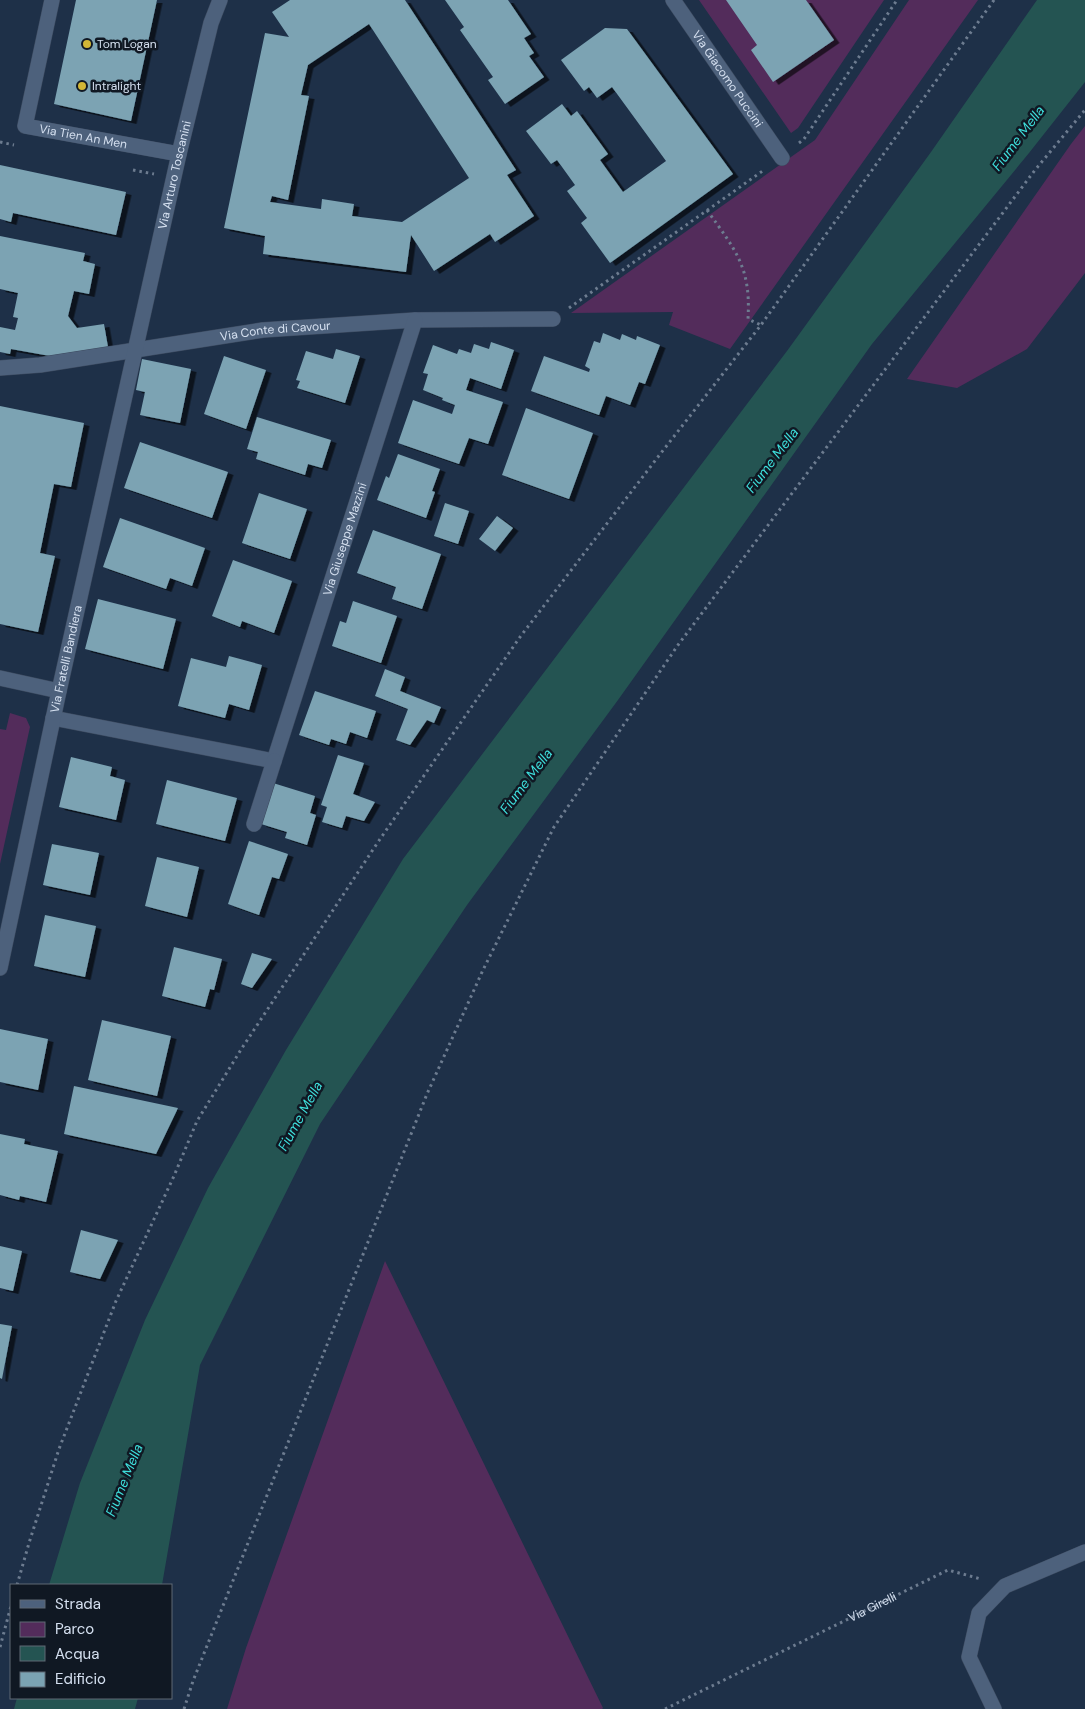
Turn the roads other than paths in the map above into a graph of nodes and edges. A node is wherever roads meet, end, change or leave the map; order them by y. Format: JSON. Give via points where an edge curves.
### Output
{"nodes":[{"id":1,"x":52,"y":0,"type":"edge"},
{"id":2,"x":220,"y":0,"type":"edge"},
{"id":3,"x":673,"y":0,"type":"edge"},
{"id":4,"x":179,"y":154,"type":"junction"},
{"id":5,"x":782,"y":158,"type":"road end"},
{"id":6,"x":553,"y":319,"type":"road end"},
{"id":7,"x":415,"y":320,"type":"junction"},
{"id":8,"x":135,"y":350,"type":"junction"},
{"id":9,"x":0,"y":368,"type":"edge"},
{"id":10,"x":0,"y":678,"type":"edge"},
{"id":11,"x":59,"y":690,"type":"junction"},
{"id":12,"x":53,"y":718,"type":"junction"},
{"id":13,"x":274,"y":761,"type":"junction"},
{"id":14,"x":254,"y":824,"type":"dead end"},
{"id":15,"x":0,"y":968,"type":"edge"},
{"id":16,"x":1085,"y":1552,"type":"edge"},
{"id":17,"x":994,"y":1709,"type":"edge"}],
"edges":[{"from":1,"to":4,"type":"street","name":"Via Tien An Men","via":[[25,126]]},
{"from":2,"to":4,"type":"street","name":"Via Arturo Toscanini","via":[[211,23]]},
{"from":3,"to":5,"type":"street","name":"Via Giacomo Puccini"},
{"from":4,"to":8,"type":"street","name":"Via Arturo Toscanini"},
{"from":6,"to":7,"type":"street","name":"Via Conte di Cavour"},
{"from":7,"to":8,"type":"street","name":"Via Conte di Cavour","via":[[263,330]]},
{"from":7,"to":13,"type":"street","name":"Via Giuseppe Mazzini"},
{"from":8,"to":9,"type":"street","name":"Via Conte di Cavour","via":[[40,366]]},
{"from":8,"to":11,"type":"street","name":"Via Fratelli Bandiera"},
{"from":10,"to":11,"type":"street"},
{"from":11,"to":12,"type":"street","name":"Via Fratelli Bandiera"},
{"from":12,"to":13,"type":"street"},
{"from":12,"to":15,"type":"street","name":"Via Fratelli Bandiera"},
{"from":13,"to":14,"type":"street","name":"Via Giuseppe Mazzini"},
{"from":16,"to":17,"type":"street","via":[[1005,1586],[979,1613],[969,1657]]}]}
